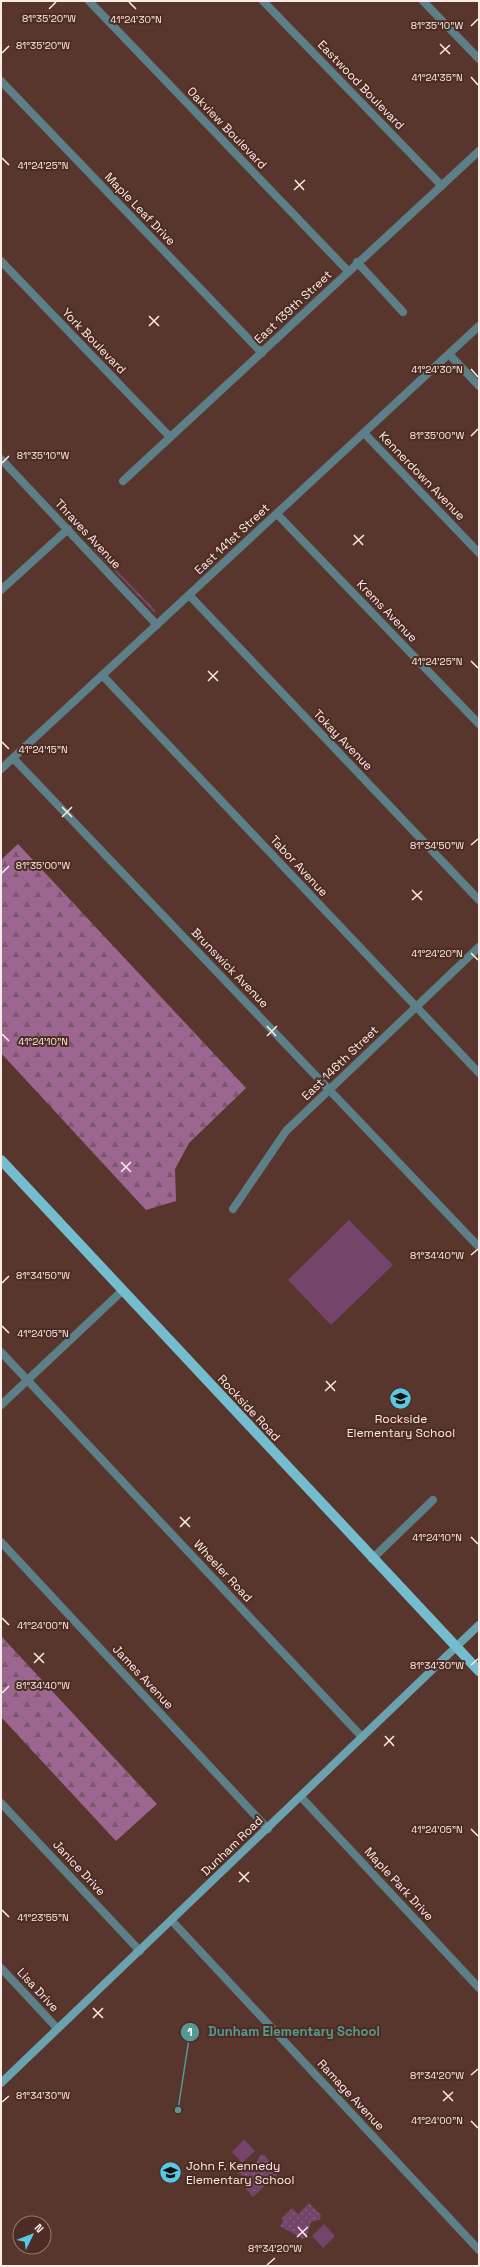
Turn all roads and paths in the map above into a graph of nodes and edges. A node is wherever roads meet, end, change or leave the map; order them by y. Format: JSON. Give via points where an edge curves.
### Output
{"nodes":[{"id":1,"x":89,"y":1,"type":"edge"},
{"id":2,"x":263,"y":1,"type":"edge"},
{"id":3,"x":423,"y":1,"type":"edge"},
{"id":4,"x":479,"y":59,"type":"edge"},
{"id":5,"x":1,"y":81,"type":"edge"},
{"id":6,"x":479,"y":151,"type":"edge"},
{"id":7,"x":442,"y":186,"type":"junction"},
{"id":8,"x":1,"y":261,"type":"edge"},
{"id":9,"x":358,"y":262,"type":"junction"},
{"id":10,"x":348,"y":271,"type":"junction"},
{"id":11,"x":403,"y":312,"type":"dead end"},
{"id":12,"x":479,"y":326,"type":"edge"},
{"id":13,"x":262,"y":353,"type":"junction"},
{"id":14,"x":449,"y":354,"type":"junction"},
{"id":15,"x":479,"y":386,"type":"edge"},
{"id":16,"x":364,"y":433,"type":"junction"},
{"id":17,"x":170,"y":437,"type":"junction"},
{"id":18,"x":1,"y":459,"type":"edge"},
{"id":19,"x":123,"y":481,"type":"dead end"},
{"id":20,"x":277,"y":514,"type":"junction"},
{"id":21,"x":68,"y":529,"type":"junction"},
{"id":22,"x":479,"y":553,"type":"edge"},
{"id":23,"x":1,"y":590,"type":"edge"},
{"id":24,"x":190,"y":596,"type":"junction"},
{"id":25,"x":157,"y":625,"type":"junction"},
{"id":26,"x":102,"y":675,"type":"junction"},
{"id":27,"x":479,"y":724,"type":"edge"},
{"id":28,"x":13,"y":758,"type":"junction"},
{"id":29,"x":1,"y":769,"type":"edge"},
{"id":30,"x":479,"y":900,"type":"edge"},
{"id":31,"x":479,"y":947,"type":"edge"},
{"id":32,"x":416,"y":1008,"type":"junction"},
{"id":33,"x":479,"y":1073,"type":"edge"},
{"id":34,"x":330,"y":1090,"type":"junction"},
{"id":35,"x":1,"y":1160,"type":"edge"},
{"id":36,"x":233,"y":1209,"type":"dead end"},
{"id":37,"x":479,"y":1247,"type":"edge"},
{"id":38,"x":122,"y":1291,"type":"junction"},
{"id":39,"x":1,"y":1352,"type":"edge"},
{"id":40,"x":27,"y":1380,"type":"junction"},
{"id":41,"x":1,"y":1405,"type":"edge"},
{"id":42,"x":433,"y":1500,"type":"dead end"},
{"id":43,"x":1,"y":1542,"type":"edge"},
{"id":44,"x":372,"y":1559,"type":"junction"},
{"id":45,"x":479,"y":1626,"type":"edge"},
{"id":46,"x":456,"y":1647,"type":"junction"},
{"id":47,"x":479,"y":1671,"type":"edge"},
{"id":48,"x":362,"y":1737,"type":"junction"},
{"id":49,"x":300,"y":1797,"type":"junction"},
{"id":50,"x":1,"y":1803,"type":"edge"},
{"id":51,"x":268,"y":1829,"type":"junction"},
{"id":52,"x":172,"y":1921,"type":"junction"},
{"id":53,"x":140,"y":1950,"type":"junction"},
{"id":54,"x":1,"y":1968,"type":"edge"},
{"id":55,"x":479,"y":1988,"type":"edge"},
{"id":56,"x":57,"y":2028,"type":"junction"},
{"id":57,"x":1,"y":2083,"type":"edge"},
{"id":58,"x":479,"y":2250,"type":"edge"}],
"edges":[{"from":1,"to":10,"type":"street","name":"Oakview Boulevard"},
{"from":2,"to":7,"type":"street","name":"Eastwood Boulevard"},
{"from":3,"to":4,"type":"street"},
{"from":5,"to":13,"type":"street","name":"Maple Leaf Drive"},
{"from":6,"to":7,"type":"street","name":"East 139th Street"},
{"from":7,"to":9,"type":"street","name":"East 139th Street"},
{"from":8,"to":17,"type":"street","name":"York Boulevard"},
{"from":9,"to":10,"type":"street","name":"East 139th Street"},
{"from":9,"to":11,"type":"street"},
{"from":10,"to":13,"type":"street","name":"East 139th Street"},
{"from":12,"to":14,"type":"street","name":"East 141st Street"},
{"from":13,"to":17,"type":"street","name":"East 139th Street"},
{"from":14,"to":15,"type":"street"},
{"from":14,"to":16,"type":"street","name":"East 141st Street"},
{"from":16,"to":20,"type":"street","name":"East 141st Street"},
{"from":16,"to":22,"type":"street","name":"Kennerdown Avenue"},
{"from":17,"to":19,"type":"street","name":"East 139th Street"},
{"from":18,"to":21,"type":"street","name":"Thraves Avenue"},
{"from":20,"to":24,"type":"street","name":"East 141st Street"},
{"from":20,"to":27,"type":"street","name":"Krems Avenue"},
{"from":21,"to":23,"type":"street"},
{"from":21,"to":25,"type":"street","name":"Thraves Avenue"},
{"from":24,"to":25,"type":"street","name":"East 141st Street"},
{"from":24,"to":30,"type":"street","name":"Tokay Avenue"},
{"from":25,"to":26,"type":"street","name":"East 141st Street"},
{"from":26,"to":28,"type":"street","name":"East 141st Street"},
{"from":26,"to":32,"type":"street","name":"Tabor Avenue"},
{"from":28,"to":29,"type":"street","name":"East 141st Street"},
{"from":28,"to":34,"type":"street","name":"Brunswick Avenue"},
{"from":31,"to":32,"type":"street","name":"East 146th Street"},
{"from":32,"to":33,"type":"street","name":"Tabor Avenue"},
{"from":32,"to":34,"type":"street","name":"East 146th Street"},
{"from":34,"to":36,"type":"street","name":"East 146th Street","via":[[286,1131]]},
{"from":34,"to":37,"type":"street","name":"Brunswick Avenue"},
{"from":35,"to":38,"type":"main road","name":"Rockside Road"},
{"from":38,"to":40,"type":"street"},
{"from":38,"to":44,"type":"main road","name":"Rockside Road"},
{"from":39,"to":40,"type":"street","name":"Wheeler Road"},
{"from":40,"to":41,"type":"street"},
{"from":40,"to":48,"type":"street","name":"Wheeler Road"},
{"from":42,"to":44,"type":"street"},
{"from":43,"to":51,"type":"street","name":"James Avenue"},
{"from":44,"to":46,"type":"main road","name":"Rockside Road"},
{"from":45,"to":46,"type":"street","name":"Dunham Road"},
{"from":46,"to":47,"type":"main road","name":"Rockside Road"},
{"from":46,"to":48,"type":"street","name":"Dunham Road"},
{"from":48,"to":49,"type":"street","name":"Dunham Road"},
{"from":49,"to":51,"type":"street","name":"Dunham Road"},
{"from":49,"to":55,"type":"street","name":"Maple Park Drive"},
{"from":50,"to":53,"type":"street","name":"Janice Drive"},
{"from":51,"to":52,"type":"street","name":"Dunham Road"},
{"from":52,"to":53,"type":"street","name":"Dunham Road"},
{"from":52,"to":58,"type":"street","name":"Ramage Avenue"},
{"from":53,"to":56,"type":"street","name":"Dunham Road"},
{"from":54,"to":56,"type":"street","name":"Lisa Drive"},
{"from":56,"to":57,"type":"street","name":"Dunham Road"}]}
